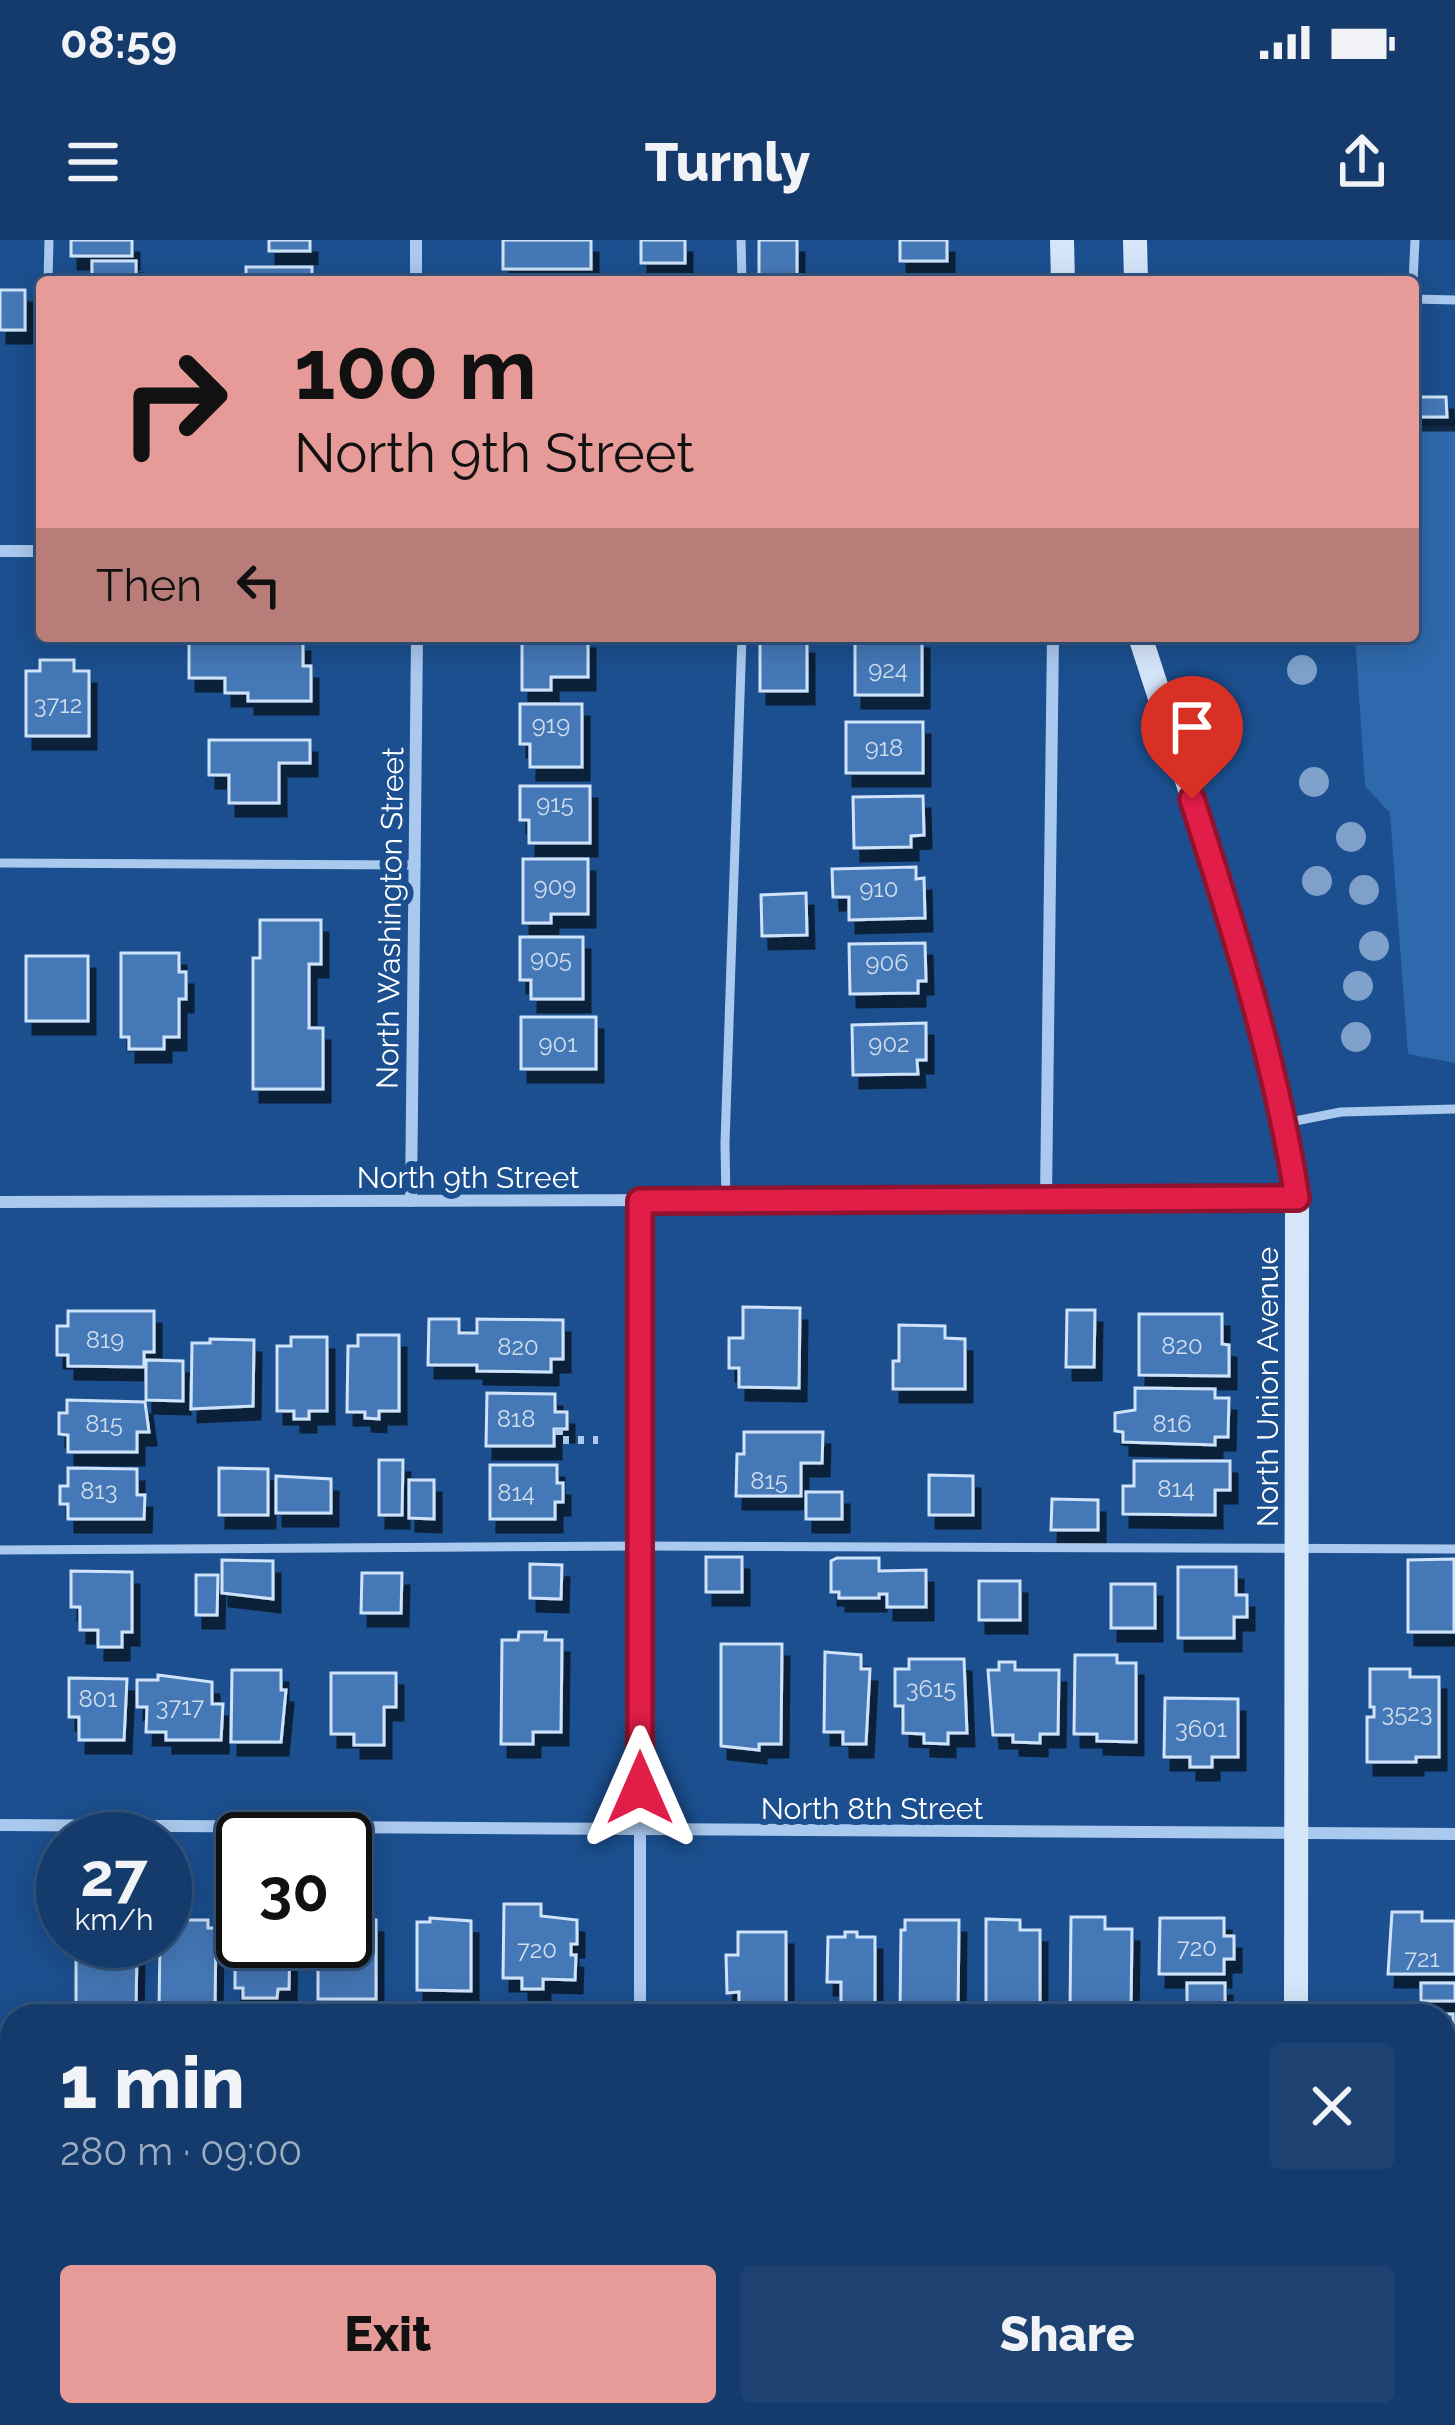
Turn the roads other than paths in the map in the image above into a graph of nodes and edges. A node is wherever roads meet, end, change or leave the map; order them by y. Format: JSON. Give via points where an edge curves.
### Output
{"nodes":[{"id":1,"x":49,"y":240,"type":"edge"},
{"id":2,"x":416,"y":240,"type":"edge"},
{"id":3,"x":741,"y":240,"type":"edge"},
{"id":4,"x":1062,"y":240,"type":"edge"},
{"id":5,"x":1135,"y":240,"type":"edge"},
{"id":6,"x":1415,"y":240,"type":"edge"},
{"id":7,"x":48,"y":276,"type":"edge"},
{"id":8,"x":416,"y":276,"type":"edge"},
{"id":9,"x":742,"y":276,"type":"edge"},
{"id":10,"x":1063,"y":276,"type":"edge"},
{"id":11,"x":1136,"y":276,"type":"edge"},
{"id":12,"x":1413,"y":276,"type":"edge"},
{"id":13,"x":1419,"y":299,"type":"edge"},
{"id":14,"x":1455,"y":300,"type":"edge"},
{"id":15,"x":0,"y":551,"type":"edge"},
{"id":16,"x":36,"y":551,"type":"edge"},
{"id":17,"x":416,"y":642,"type":"edge"},
{"id":18,"x":742,"y":642,"type":"edge"},
{"id":19,"x":1053,"y":642,"type":"edge"},
{"id":20,"x":1142,"y":642,"type":"edge"},
{"id":21,"x":0,"y":863,"type":"edge"},
{"id":22,"x":416,"y":865,"type":"junction"},
{"id":23,"x":1455,"y":1109,"type":"edge"},
{"id":24,"x":1285,"y":1123,"type":"junction"},
{"id":25,"x":1046,"y":1198,"type":"junction"},
{"id":26,"x":1297,"y":1198,"type":"junction"},
{"id":27,"x":411,"y":1201,"type":"junction"},
{"id":28,"x":640,"y":1201,"type":"junction"},
{"id":29,"x":0,"y":1202,"type":"edge"},
{"id":30,"x":726,"y":1202,"type":"junction"},
{"id":31,"x":640,"y":1546,"type":"junction"},
{"id":32,"x":1297,"y":1548,"type":"junction"},
{"id":33,"x":1455,"y":1549,"type":"edge"},
{"id":34,"x":0,"y":1550,"type":"edge"},
{"id":35,"x":0,"y":1825,"type":"edge"},
{"id":36,"x":640,"y":1831,"type":"junction"},
{"id":37,"x":1294,"y":1833,"type":"junction"},
{"id":38,"x":1455,"y":1834,"type":"edge"},
{"id":39,"x":640,"y":2004,"type":"edge"},
{"id":40,"x":1296,"y":2004,"type":"edge"}],
"edges":[{"from":1,"to":7,"type":"lane"},
{"from":2,"to":8,"type":"street"},
{"from":3,"to":9,"type":"lane"},
{"from":4,"to":10,"type":"street"},
{"from":5,"to":11,"type":"street"},
{"from":6,"to":12,"type":"lane"},
{"from":13,"to":14,"type":"lane"},
{"from":15,"to":16,"type":"street"},
{"from":17,"to":22,"type":"street","name":"North Washington Street"},
{"from":18,"to":30,"type":"lane"},
{"from":19,"to":25,"type":"street"},
{"from":20,"to":24,"type":"street","name":"North Union Avenue","via":[[1231,920]]},
{"from":21,"to":22,"type":"lane"},
{"from":22,"to":27,"type":"street","name":"North Washington Street"},
{"from":23,"to":24,"type":"lane","via":[[1341,1112]]},
{"from":24,"to":26,"type":"street","name":"North Union Avenue"},
{"from":25,"to":26,"type":"street","name":"North 9th Street"},
{"from":25,"to":30,"type":"street","name":"North 9th Street"},
{"from":26,"to":32,"type":"street","name":"North Union Avenue"},
{"from":27,"to":28,"type":"street","name":"North 9th Street"},
{"from":27,"to":29,"type":"street","name":"North 9th Street"},
{"from":28,"to":30,"type":"street","name":"North 9th Street"},
{"from":28,"to":31,"type":"street"},
{"from":31,"to":32,"type":"lane"},
{"from":31,"to":34,"type":"lane"},
{"from":31,"to":36,"type":"street"},
{"from":32,"to":33,"type":"lane"},
{"from":32,"to":37,"type":"street","name":"North Union Avenue"},
{"from":35,"to":36,"type":"street","name":"North 8th Street"},
{"from":36,"to":37,"type":"street","name":"North 8th Street"},
{"from":36,"to":39,"type":"street"},
{"from":37,"to":38,"type":"street","name":"North 8th Street"},
{"from":37,"to":40,"type":"street","name":"North Union Avenue"}]}
